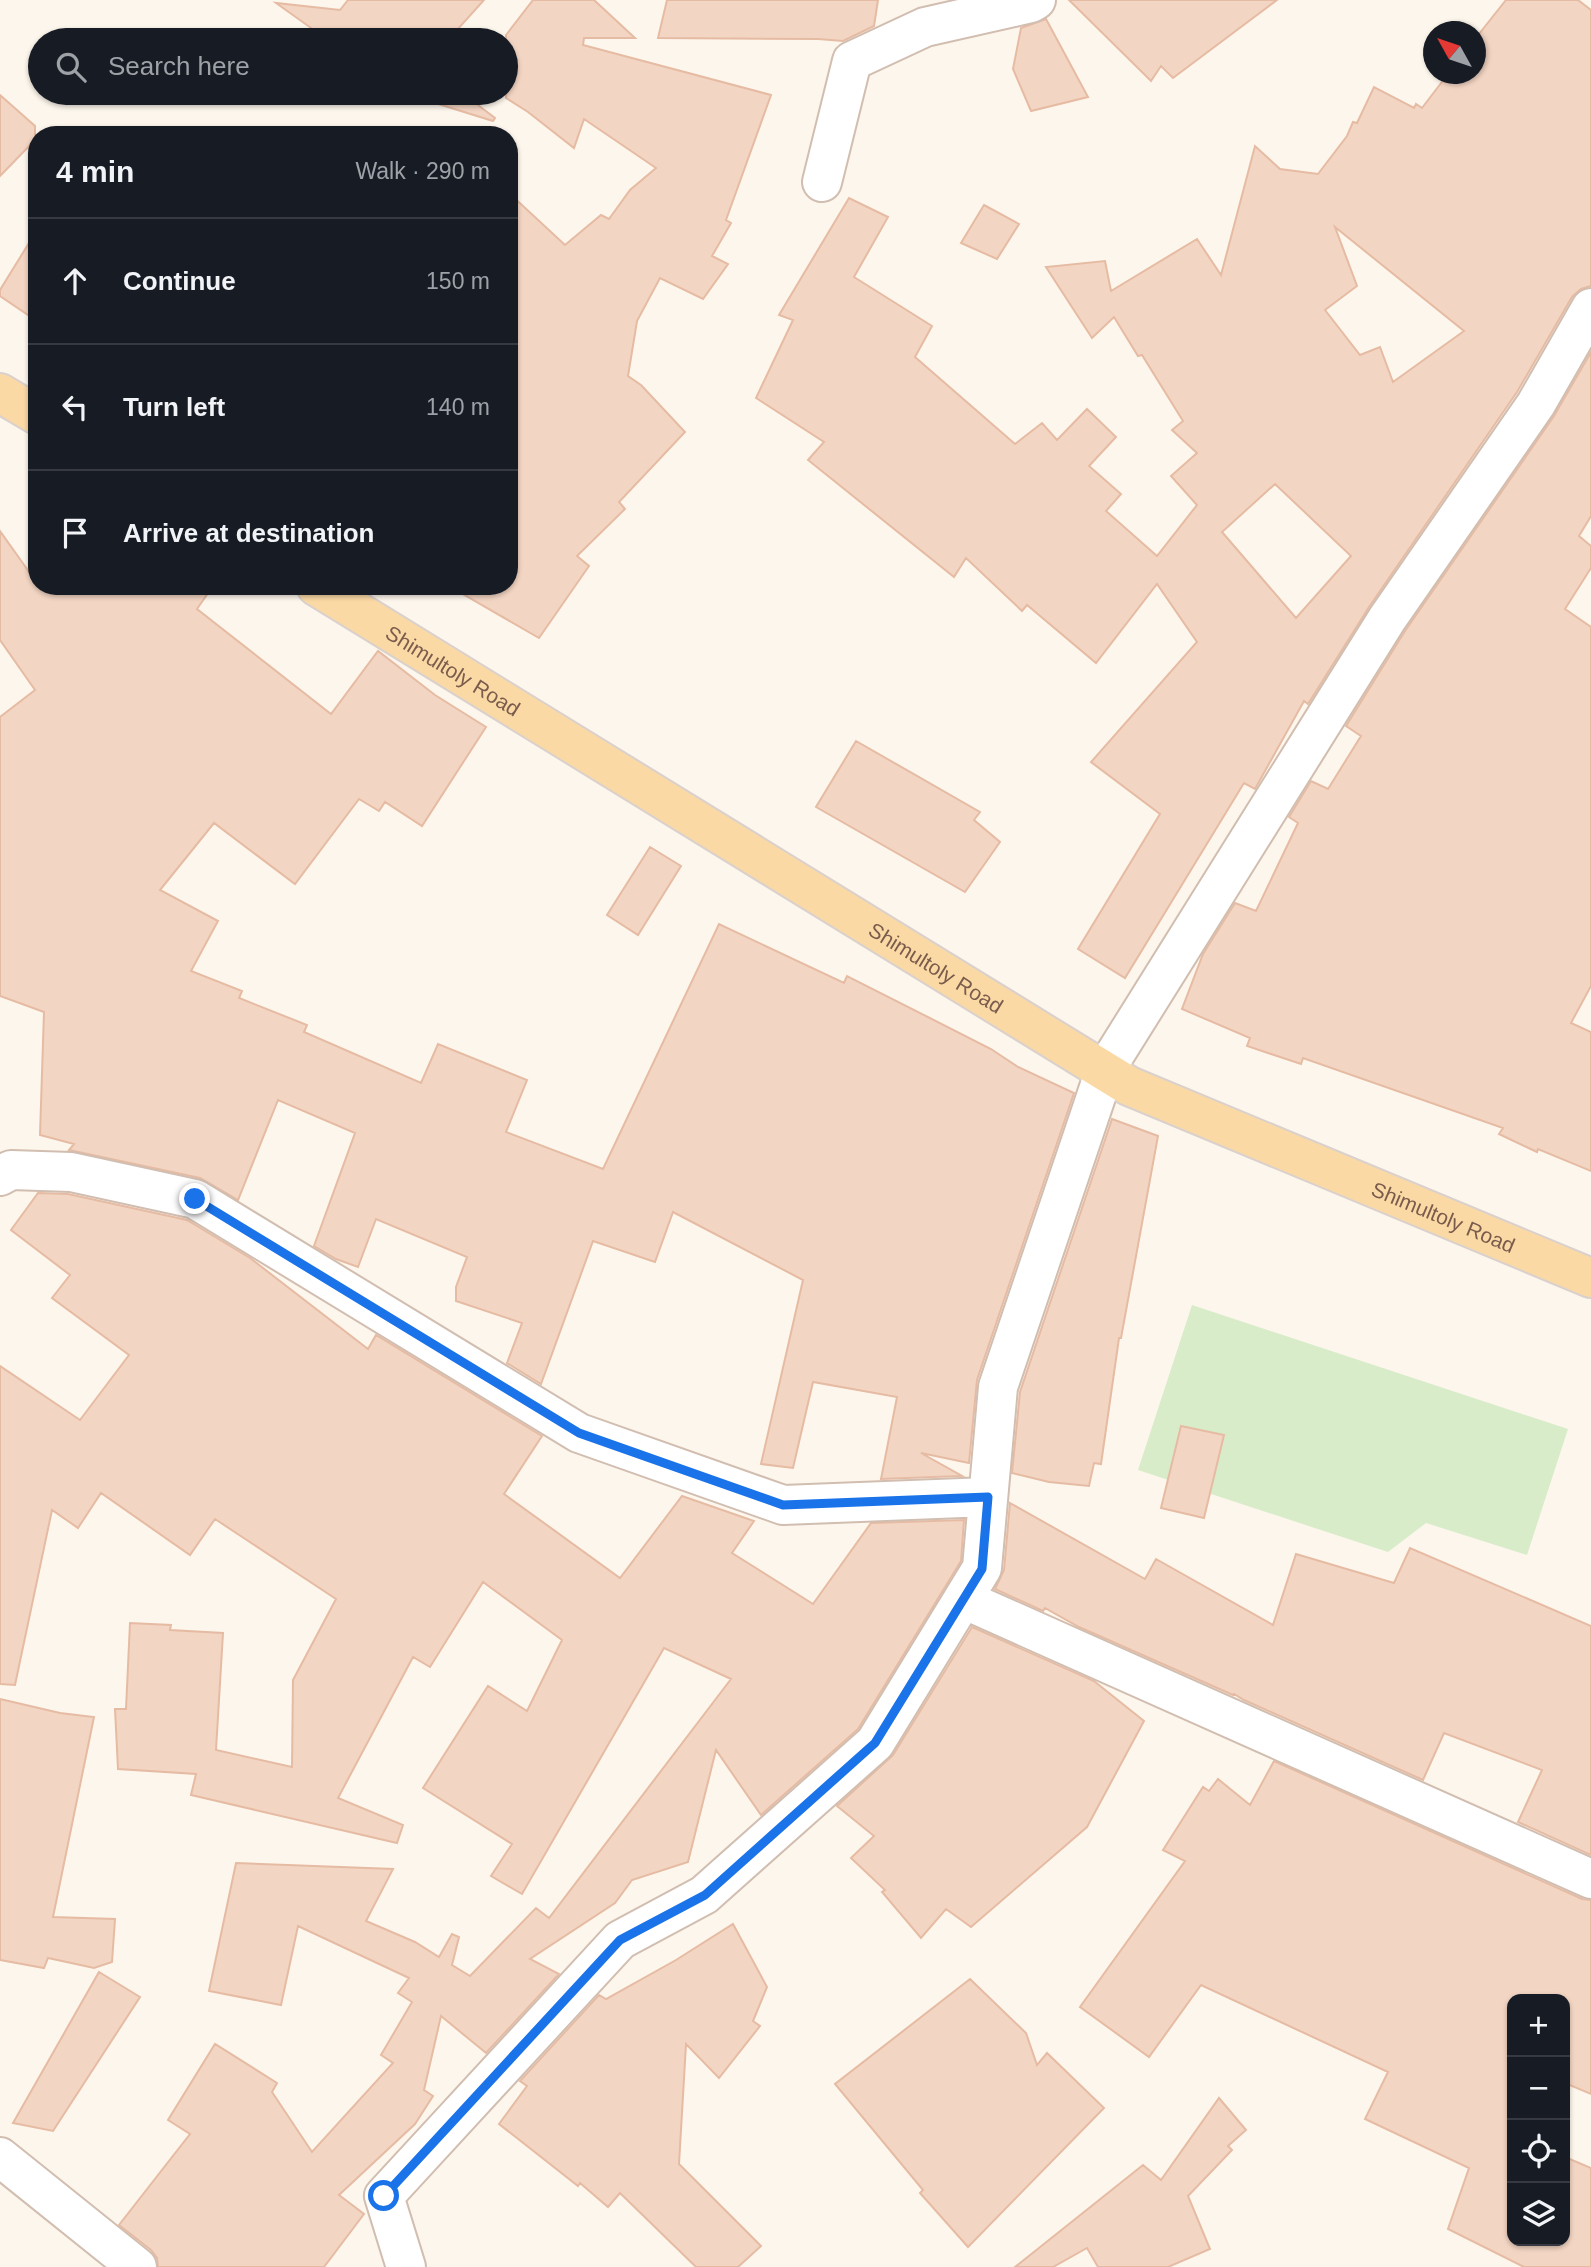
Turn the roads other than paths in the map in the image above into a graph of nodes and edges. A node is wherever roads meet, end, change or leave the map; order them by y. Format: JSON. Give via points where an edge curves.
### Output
{"nodes":[{"id":1,"x":1035,"y":0,"type":"edge"},
{"id":2,"x":822,"y":182,"type":"dead end"},
{"id":3,"x":1591,"y":309,"type":"edge"},
{"id":4,"x":0,"y":393,"type":"edge"},
{"id":5,"x":28,"y":410,"type":"edge"},
{"id":6,"x":331,"y":595,"type":"edge"},
{"id":7,"x":1105,"y":1070,"type":"junction"},
{"id":8,"x":0,"y":1175,"type":"edge"},
{"id":9,"x":1591,"y":1278,"type":"edge"},
{"id":10,"x":988,"y":1497,"type":"junction"},
{"id":11,"x":963,"y":1600,"type":"junction"},
{"id":12,"x":1591,"y":1880,"type":"edge"},
{"id":13,"x":0,"y":2157,"type":"edge"},
{"id":14,"x":137,"y":2267,"type":"edge"},
{"id":15,"x":406,"y":2267,"type":"edge"}],
"edges":[{"from":1,"to":2,"type":"street","via":[[925,27],[852,61]]},
{"from":3,"to":7,"type":"street","via":[[1536,404],[1387,619]]},
{"from":4,"to":5,"type":"main road"},
{"from":6,"to":7,"type":"main road","name":"Shimultoly Road"},
{"from":7,"to":9,"type":"main road","name":"Shimultoly Road","via":[[1129,1086]]},
{"from":7,"to":10,"type":"street","via":[[998,1387]]},
{"from":8,"to":10,"type":"street","via":[[11,1170],[71,1172],[195,1199],[579,1433],[783,1505]]},
{"from":10,"to":11,"type":"street","via":[[982,1569]]},
{"from":11,"to":12,"type":"street"},
{"from":11,"to":15,"type":"street","via":[[875,1743],[705,1895],[620,1940],[384,2196]]},
{"from":13,"to":14,"type":"street"}]}
